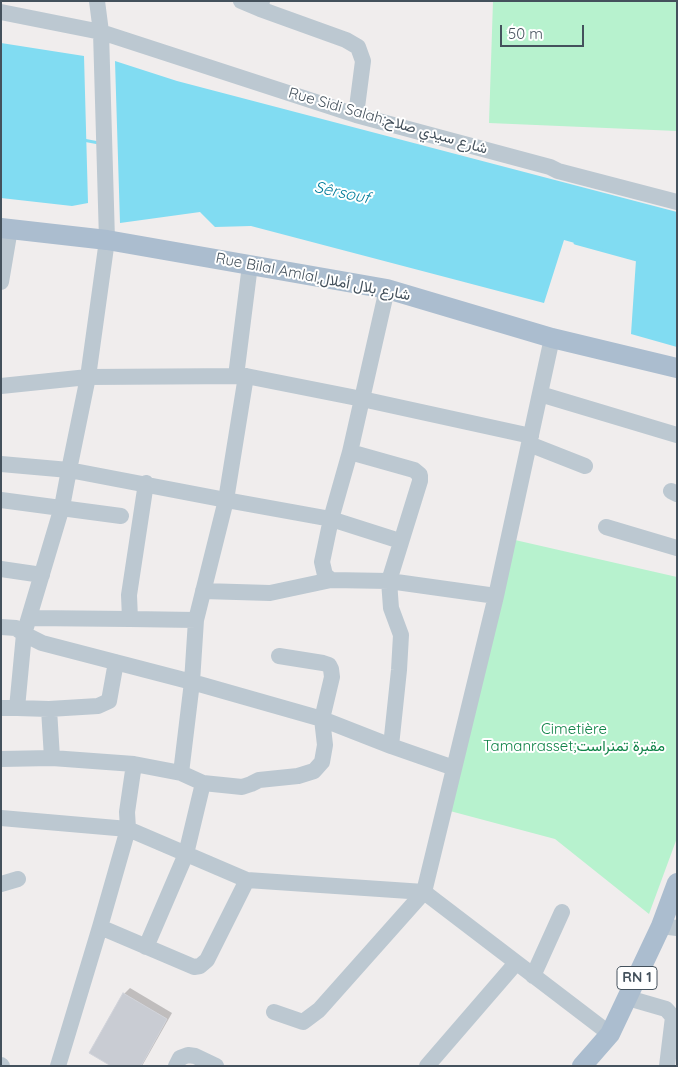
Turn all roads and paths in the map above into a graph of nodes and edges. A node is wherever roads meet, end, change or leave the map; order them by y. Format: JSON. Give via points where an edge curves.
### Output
{"nodes":[{"id":1,"x":97,"y":1,"type":"edge"},
{"id":2,"x":241,"y":1,"type":"edge"},
{"id":3,"x":261,"y":5,"type":"edge"},
{"id":4,"x":1,"y":12,"type":"edge"},
{"id":5,"x":101,"y":32,"type":"junction"},
{"id":6,"x":356,"y":115,"type":"junction"},
{"id":7,"x":677,"y":202,"type":"edge"},
{"id":8,"x":6,"y":229,"type":"edge"},
{"id":9,"x":107,"y":240,"type":"junction"},
{"id":10,"x":250,"y":265,"type":"junction"},
{"id":11,"x":1,"y":282,"type":"edge"},
{"id":12,"x":387,"y":289,"type":"junction"},
{"id":13,"x":552,"y":338,"type":"junction"},
{"id":14,"x":677,"y":368,"type":"edge"},
{"id":15,"x":241,"y":376,"type":"junction"},
{"id":16,"x":88,"y":377,"type":"junction"},
{"id":17,"x":1,"y":386,"type":"edge"},
{"id":18,"x":540,"y":394,"type":"junction"},
{"id":19,"x":362,"y":399,"type":"junction"},
{"id":20,"x":677,"y":435,"type":"edge"},
{"id":21,"x":530,"y":440,"type":"junction"},
{"id":22,"x":350,"y":452,"type":"junction"},
{"id":23,"x":1,"y":464,"type":"edge"},
{"id":24,"x":585,"y":466,"type":"dead end"},
{"id":25,"x":69,"y":470,"type":"junction"},
{"id":26,"x":146,"y":483,"type":"junction"},
{"id":27,"x":1,"y":500,"type":"edge"},
{"id":28,"x":226,"y":500,"type":"junction"},
{"id":29,"x":62,"y":507,"type":"junction"},
{"id":30,"x":121,"y":516,"type":"dead end"},
{"id":31,"x":331,"y":519,"type":"junction"},
{"id":32,"x":606,"y":527,"type":"dead end"},
{"id":33,"x":400,"y":541,"type":"junction"},
{"id":34,"x":677,"y":548,"type":"edge"},
{"id":35,"x":1,"y":569,"type":"edge"},
{"id":36,"x":42,"y":575,"type":"junction"},
{"id":37,"x":331,"y":580,"type":"junction"},
{"id":38,"x":390,"y":581,"type":"junction"},
{"id":39,"x":203,"y":591,"type":"junction"},
{"id":40,"x":496,"y":596,"type":"junction"},
{"id":41,"x":130,"y":619,"type":"junction"},
{"id":42,"x":196,"y":620,"type":"junction"},
{"id":43,"x":26,"y":626,"type":"junction"},
{"id":44,"x":1,"y":627,"type":"edge"},
{"id":45,"x":279,"y":656,"type":"dead end"},
{"id":46,"x":116,"y":662,"type":"junction"},
{"id":47,"x":192,"y":682,"type":"junction"},
{"id":48,"x":9,"y":708,"type":"edge"},
{"id":49,"x":49,"y":709,"type":"junction"},
{"id":50,"x":322,"y":719,"type":"junction"},
{"id":51,"x":391,"y":746,"type":"junction"},
{"id":52,"x":52,"y":758,"type":"junction"},
{"id":53,"x":1,"y":759,"type":"edge"},
{"id":54,"x":134,"y":764,"type":"junction"},
{"id":55,"x":454,"y":768,"type":"junction"},
{"id":56,"x":181,"y":773,"type":"junction"},
{"id":57,"x":203,"y":782,"type":"junction"},
{"id":58,"x":1,"y":818,"type":"edge"},
{"id":59,"x":128,"y":829,"type":"junction"},
{"id":60,"x":186,"y":854,"type":"junction"},
{"id":61,"x":18,"y":880,"type":"dead end"},
{"id":62,"x":246,"y":880,"type":"junction"},
{"id":63,"x":677,"y":883,"type":"edge"},
{"id":64,"x":1,"y":884,"type":"edge"},
{"id":65,"x":424,"y":892,"type":"junction"},
{"id":66,"x":562,"y":912,"type":"dead end"},
{"id":67,"x":100,"y":927,"type":"junction"},
{"id":68,"x":669,"y":927,"type":"edge"},
{"id":69,"x":146,"y":947,"type":"junction"},
{"id":70,"x":516,"y":963,"type":"junction"},
{"id":71,"x":533,"y":976,"type":"junction"},
{"id":72,"x":628,"y":998,"type":"junction"},
{"id":73,"x":274,"y":1012,"type":"dead end"},
{"id":74,"x":675,"y":1018,"type":"edge"},
{"id":75,"x":610,"y":1034,"type":"junction"},
{"id":76,"x":58,"y":1066,"type":"edge"},
{"id":77,"x":176,"y":1066,"type":"edge"},
{"id":78,"x":216,"y":1066,"type":"edge"},
{"id":79,"x":427,"y":1066,"type":"edge"},
{"id":80,"x":582,"y":1066,"type":"edge"},
{"id":81,"x":667,"y":1066,"type":"edge"},
{"id":82,"x":672,"y":1066,"type":"edge"}],
"edges":[{"from":1,"to":5,"type":"street"},
{"from":2,"to":3,"type":"street"},
{"from":3,"to":6,"type":"street","via":[[358,47],[363,61]]},
{"from":4,"to":5,"type":"street","name":"Rue Sidi Salah;شارع سيدي صلاح"},
{"from":5,"to":6,"type":"street","name":"Rue Sidi Salah;شارع سيدي صلاح"},
{"from":5,"to":9,"type":"street"},
{"from":6,"to":7,"type":"street","name":"Rue Sidi Salah;شارع سيدي صلاح"},
{"from":8,"to":9,"type":"main road","name":"Rue Bilal Amlal,شارع بلال أملال"},
{"from":8,"to":11,"type":"street"},
{"from":9,"to":10,"type":"main road","name":"Rue Bilal Amlal,شارع بلال أملال"},
{"from":9,"to":16,"type":"street"},
{"from":10,"to":12,"type":"main road","name":"Rue Bilal Amlal,شارع بلال أملال"},
{"from":10,"to":15,"type":"street"},
{"from":12,"to":13,"type":"main road","name":"Rue Bilal Amlal,شارع بلال أملال"},
{"from":12,"to":19,"type":"street"},
{"from":13,"to":14,"type":"main road","name":"Rue Bilal Amlal,شارع بلال أملال"},
{"from":13,"to":18,"type":"street"},
{"from":15,"to":16,"type":"street"},
{"from":15,"to":19,"type":"street"},
{"from":15,"to":28,"type":"street"},
{"from":16,"to":17,"type":"street"},
{"from":16,"to":25,"type":"street"},
{"from":18,"to":20,"type":"street"},
{"from":18,"to":21,"type":"street"},
{"from":19,"to":21,"type":"street"},
{"from":19,"to":22,"type":"street"},
{"from":21,"to":24,"type":"street"},
{"from":21,"to":40,"type":"street"},
{"from":22,"to":31,"type":"street"},
{"from":22,"to":33,"type":"street","via":[[414,470],[420,475]]},
{"from":23,"to":25,"type":"street"},
{"from":25,"to":26,"type":"street"},
{"from":25,"to":29,"type":"street"},
{"from":26,"to":28,"type":"street"},
{"from":26,"to":41,"type":"street","via":[[129,595]]},
{"from":27,"to":29,"type":"street"},
{"from":28,"to":31,"type":"street"},
{"from":28,"to":39,"type":"street"},
{"from":29,"to":30,"type":"street"},
{"from":29,"to":36,"type":"street"},
{"from":31,"to":33,"type":"street"},
{"from":31,"to":37,"type":"street","via":[[322,562],[325,574]]},
{"from":32,"to":34,"type":"street"},
{"from":33,"to":38,"type":"street"},
{"from":35,"to":36,"type":"street"},
{"from":36,"to":43,"type":"street"},
{"from":37,"to":38,"type":"street"},
{"from":37,"to":39,"type":"street","via":[[270,593]]},
{"from":38,"to":40,"type":"street"},
{"from":38,"to":51,"type":"street","via":[[391,608],[401,635]]},
{"from":39,"to":42,"type":"street"},
{"from":40,"to":55,"type":"street"},
{"from":41,"to":42,"type":"street"},
{"from":41,"to":43,"type":"street"},
{"from":42,"to":47,"type":"street"},
{"from":43,"to":44,"type":"street"},
{"from":43,"to":46,"type":"street","via":[[42,644]]},
{"from":43,"to":48,"type":"street"},
{"from":45,"to":50,"type":"street","via":[[329,665],[332,678]]},
{"from":46,"to":47,"type":"street"},
{"from":46,"to":49,"type":"street","via":[[109,701],[98,706]]},
{"from":47,"to":50,"type":"street"},
{"from":47,"to":56,"type":"street"},
{"from":48,"to":49,"type":"street"},
{"from":49,"to":52,"type":"street"},
{"from":50,"to":51,"type":"street"},
{"from":50,"to":57,"type":"street","via":[[325,745],[322,762],[314,772],[259,780],[242,787]]},
{"from":51,"to":55,"type":"street"},
{"from":52,"to":53,"type":"street"},
{"from":52,"to":54,"type":"street"},
{"from":54,"to":56,"type":"street"},
{"from":54,"to":59,"type":"street","via":[[127,812]]},
{"from":55,"to":65,"type":"street"},
{"from":56,"to":57,"type":"street"},
{"from":57,"to":60,"type":"street"},
{"from":58,"to":59,"type":"street"},
{"from":59,"to":60,"type":"street"},
{"from":59,"to":67,"type":"street"},
{"from":60,"to":62,"type":"street"},
{"from":60,"to":69,"type":"street"},
{"from":61,"to":64,"type":"street"},
{"from":62,"to":65,"type":"street"},
{"from":62,"to":69,"type":"street","via":[[207,960],[200,966],[194,967]]},
{"from":63,"to":68,"type":"main road","number":"RN 1"},
{"from":65,"to":70,"type":"street"},
{"from":65,"to":73,"type":"street","via":[[319,1010],[303,1022]]},
{"from":66,"to":71,"type":"street"},
{"from":67,"to":69,"type":"street"},
{"from":67,"to":76,"type":"street"},
{"from":68,"to":72,"type":"main road","number":"RN 1"},
{"from":70,"to":71,"type":"street"},
{"from":70,"to":79,"type":"street"},
{"from":71,"to":75,"type":"street"},
{"from":72,"to":74,"type":"street","via":[[666,1009]]},
{"from":72,"to":75,"type":"main road","number":"RN 1"},
{"from":74,"to":81,"type":"street"},
{"from":75,"to":80,"type":"main road","number":"RN 1"},
{"from":77,"to":78,"type":"street","via":[[180,1058],[188,1055]]},
{"from":81,"to":82,"type":"street"}]}
